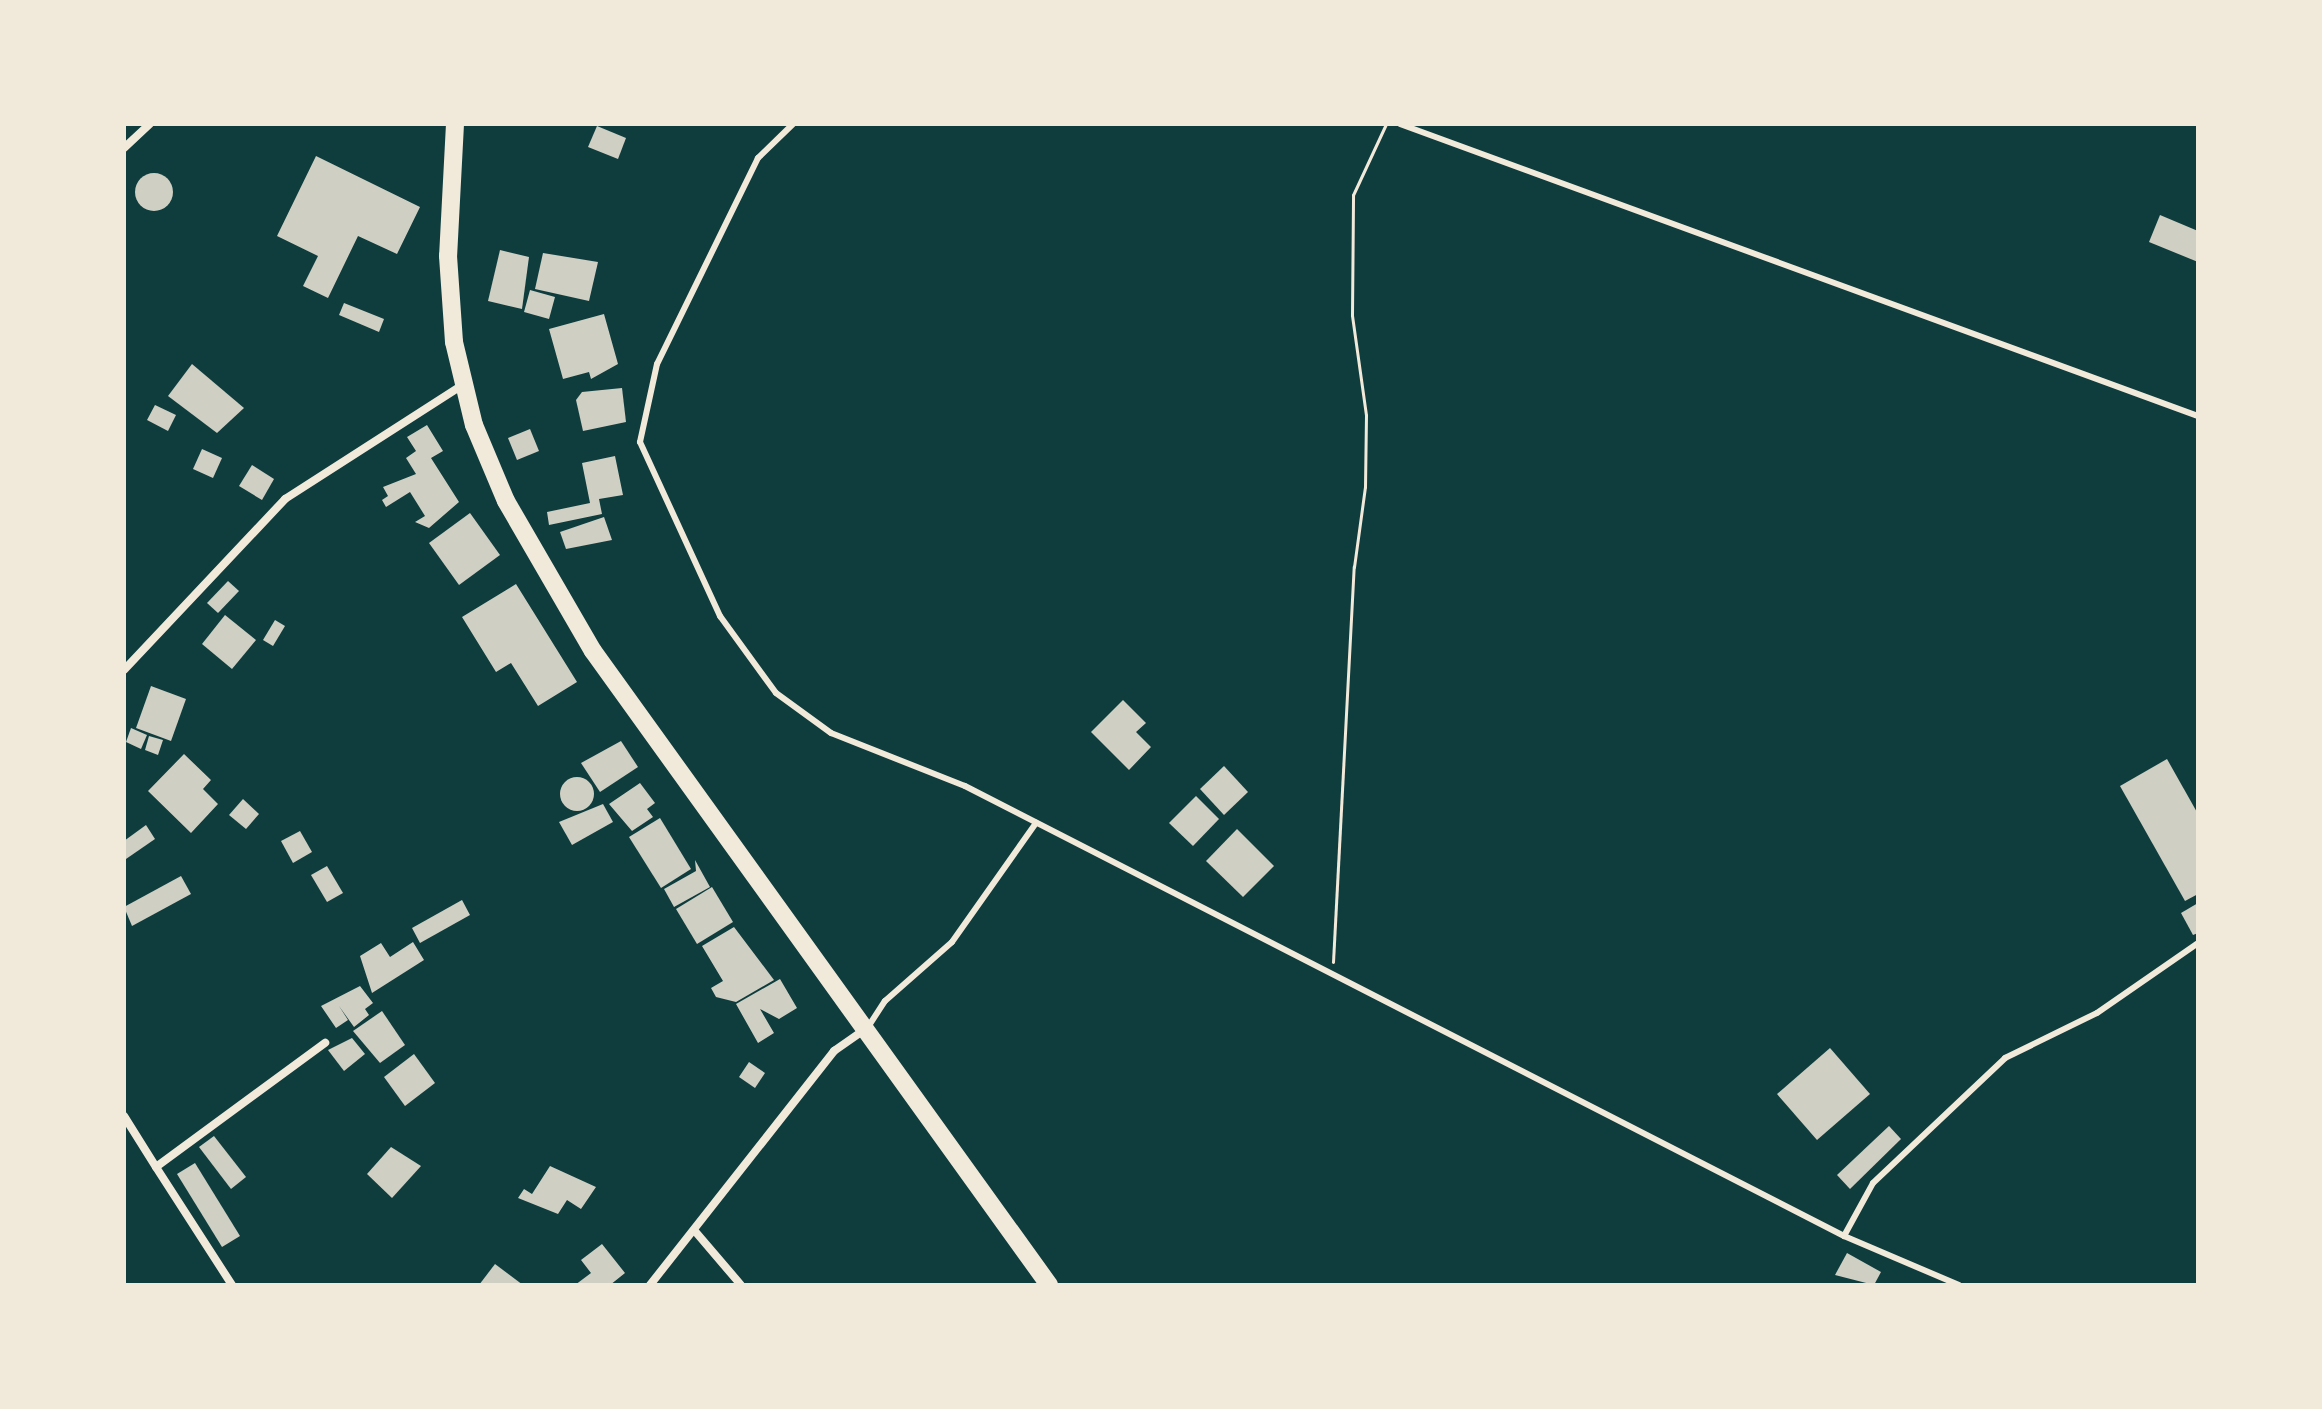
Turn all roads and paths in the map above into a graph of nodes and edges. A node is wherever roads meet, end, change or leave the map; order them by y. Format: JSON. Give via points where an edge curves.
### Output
{"nodes":[{"id":1,"x":150,"y":124,"type":"edge"},
{"id":2,"x":455,"y":124,"type":"edge"},
{"id":3,"x":793,"y":124,"type":"edge"},
{"id":4,"x":1386,"y":124,"type":"edge"},
{"id":5,"x":1400,"y":124,"type":"edge"},
{"id":6,"x":124,"y":148,"type":"edge"},
{"id":7,"x":464,"y":384,"type":"junction"},
{"id":8,"x":2198,"y":416,"type":"edge"},
{"id":9,"x":124,"y":670,"type":"edge"},
{"id":10,"x":1036,"y":823,"type":"junction"},
{"id":11,"x":2198,"y":943,"type":"edge"},
{"id":12,"x":1334,"y":965,"type":"dead end"},
{"id":13,"x":868,"y":1027,"type":"junction"},
{"id":14,"x":325,"y":1043,"type":"dead end"},
{"id":15,"x":124,"y":1116,"type":"edge"},
{"id":16,"x":156,"y":1167,"type":"junction"},
{"id":17,"x":694,"y":1230,"type":"junction"},
{"id":18,"x":1844,"y":1236,"type":"junction"},
{"id":19,"x":232,"y":1285,"type":"edge"},
{"id":20,"x":650,"y":1285,"type":"edge"},
{"id":21,"x":741,"y":1285,"type":"edge"},
{"id":22,"x":1049,"y":1285,"type":"edge"},
{"id":23,"x":1959,"y":1285,"type":"edge"}],
"edges":[{"from":1,"to":6,"type":"street"},
{"from":2,"to":7,"type":"main road","via":[[448,256]]},
{"from":3,"to":10,"type":"lane","via":[[758,158],[664,350],[640,442],[720,616],[776,693],[831,733]]},
{"from":4,"to":12,"type":"path","via":[[1353,195],[1352,315],[1366,415],[1365,487],[1354,567]]},
{"from":5,"to":8,"type":"lane"},
{"from":7,"to":9,"type":"street","via":[[285,499]]},
{"from":7,"to":13,"type":"main road","via":[[506,501],[586,639]]},
{"from":10,"to":13,"type":"lane","via":[[952,942],[885,1001]]},
{"from":10,"to":18,"type":"lane"},
{"from":11,"to":18,"type":"lane","via":[[2097,1013],[2005,1058],[1873,1183]]},
{"from":13,"to":17,"type":"street","via":[[834,1051]]},
{"from":13,"to":22,"type":"main road"},
{"from":14,"to":16,"type":"street"},
{"from":15,"to":16,"type":"street"},
{"from":16,"to":19,"type":"street"},
{"from":17,"to":20,"type":"street"},
{"from":17,"to":21,"type":"street"},
{"from":18,"to":23,"type":"lane"}]}
